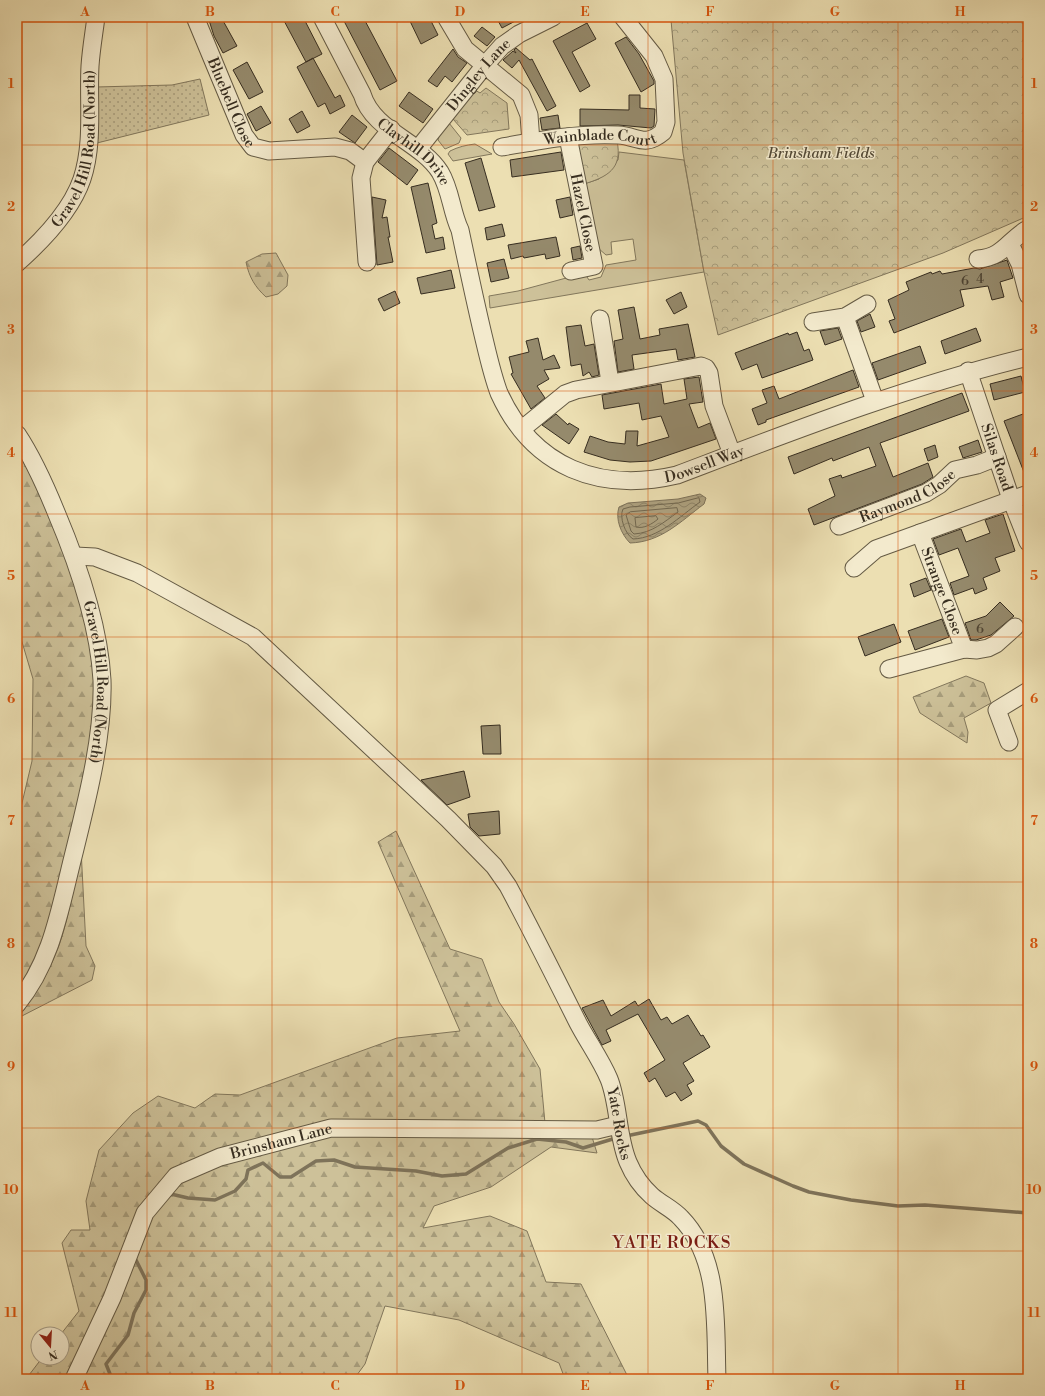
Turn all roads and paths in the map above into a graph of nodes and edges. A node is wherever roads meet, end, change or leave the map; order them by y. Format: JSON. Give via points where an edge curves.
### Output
{"nodes":[{"id":1,"x":96,"y":17,"type":"edge"},
{"id":2,"x":194,"y":17,"type":"edge"},
{"id":3,"x":322,"y":17,"type":"edge"},
{"id":4,"x":446,"y":17,"type":"edge"},
{"id":5,"x":623,"y":17,"type":"edge"},
{"id":6,"x":542,"y":19,"type":"edge"},
{"id":7,"x":485,"y":65,"type":"junction"},
{"id":8,"x":392,"y":129,"type":"junction"},
{"id":9,"x":568,"y":137,"type":"junction"},
{"id":10,"x":531,"y":142,"type":"junction"},
{"id":11,"x":502,"y":147,"type":"dead end"},
{"id":12,"x":418,"y":149,"type":"junction"},
{"id":13,"x":364,"y":162,"type":"junction"},
{"id":14,"x":1026,"y":230,"type":"dead end"},
{"id":15,"x":1010,"y":244,"type":"junction"},
{"id":16,"x":978,"y":259,"type":"dead end"},
{"id":17,"x":17,"y":262,"type":"edge"},
{"id":18,"x":367,"y":262,"type":"dead end"},
{"id":19,"x":571,"y":271,"type":"dead end"},
{"id":20,"x":1028,"y":295,"type":"edge"},
{"id":21,"x":475,"y":300,"type":"joint"},
{"id":22,"x":868,"y":304,"type":"dead end"},
{"id":23,"x":845,"y":317,"type":"junction"},
{"id":24,"x":600,"y":319,"type":"dead end"},
{"id":25,"x":813,"y":322,"type":"dead end"},
{"id":26,"x":1028,"y":357,"type":"edge"},
{"id":27,"x":968,"y":371,"type":"junction"},
{"id":28,"x":610,"y":382,"type":"junction"},
{"id":29,"x":875,"y":402,"type":"junction"},
{"id":30,"x":522,"y":429,"type":"junction"},
{"id":31,"x":17,"y":434,"type":"edge"},
{"id":32,"x":732,"y":454,"type":"junction"},
{"id":33,"x":997,"y":457,"type":"junction"},
{"id":34,"x":1028,"y":494,"type":"edge"},
{"id":35,"x":1011,"y":499,"type":"junction"},
{"id":36,"x":839,"y":526,"type":"dead end"},
{"id":37,"x":920,"y":533,"type":"junction"},
{"id":38,"x":1028,"y":542,"type":"edge"},
{"id":39,"x":75,"y":556,"type":"junction"},
{"id":40,"x":854,"y":568,"type":"dead end"},
{"id":41,"x":1015,"y":627,"type":"dead end"},
{"id":42,"x":964,"y":649,"type":"junction"},
{"id":43,"x":889,"y":668,"type":"dead end"},
{"id":44,"x":1028,"y":690,"type":"edge"},
{"id":45,"x":1009,"y":742,"type":"dead end"},
{"id":46,"x":17,"y":1004,"type":"edge"},
{"id":47,"x":618,"y":1126,"type":"junction"},
{"id":48,"x":74,"y":1379,"type":"edge"},
{"id":49,"x":717,"y":1379,"type":"edge"}],
"edges":[{"from":1,"to":17,"type":"street","name":"Gravel Hill Road (North)","via":[[90,65],[88,147],[82,180],[67,208]]},
{"from":2,"to":13,"type":"street","name":"Bluebell Close","via":[[244,135],[254,147],[269,151],[335,147],[350,151]]},
{"from":3,"to":8,"type":"street","name":"Clayhill Drive","via":[[366,106],[373,115]]},
{"from":4,"to":7,"type":"street","via":[[465,48]]},
{"from":5,"to":9,"type":"street","name":"Wainblade Court","via":[[654,56],[664,79],[666,122],[663,132],[649,141],[620,135],[589,134]]},
{"from":6,"to":7,"type":"street","name":"Dingley Lane","via":[[502,46]]},
{"from":7,"to":10,"type":"street","via":[[521,95],[529,115]]},
{"from":7,"to":12,"type":"street","name":"Dingley Lane"},
{"from":8,"to":12,"type":"street","name":"Clayhill Drive"},
{"from":8,"to":13,"type":"street"},
{"from":9,"to":10,"type":"street","name":"Wainblade Court"},
{"from":9,"to":19,"type":"street","name":"Hazel Close","via":[[594,266]]},
{"from":10,"to":11,"type":"street","name":"Wainblade Court"},
{"from":12,"to":21,"type":"street","name":"Clayhill Drive","via":[[440,172],[448,189]]},
{"from":13,"to":18,"type":"street","via":[[361,192]]},
{"from":14,"to":15,"type":"street"},
{"from":15,"to":16,"type":"street","via":[[991,258]]},
{"from":15,"to":20,"type":"street","via":[[1020,264]]},
{"from":21,"to":30,"type":"street","name":"Dowsell Way","via":[[489,362],[499,392]]},
{"from":22,"to":23,"type":"street"},
{"from":23,"to":25,"type":"street"},
{"from":23,"to":29,"type":"street"},
{"from":24,"to":28,"type":"street"},
{"from":26,"to":27,"type":"street","name":"Dowsell Way"},
{"from":27,"to":29,"type":"street","name":"Dowsell Way"},
{"from":27,"to":33,"type":"street","name":"Silas Road"},
{"from":28,"to":30,"type":"street","via":[[565,394]]},
{"from":28,"to":32,"type":"street","via":[[701,366],[706,368],[714,406]]},
{"from":29,"to":32,"type":"street","name":"Dowsell Way"},
{"from":30,"to":32,"type":"street","name":"Dowsell Way","via":[[543,452],[559,464],[580,473],[616,481],[656,480],[677,475]]},
{"from":31,"to":39,"type":"street","name":"Gravel Hill Road (North)","via":[[50,497]]},
{"from":33,"to":35,"type":"street","name":"Silas Road"},
{"from":33,"to":36,"type":"street","name":"Raymond Close","via":[[955,470],[926,493]]},
{"from":34,"to":35,"type":"street","name":"Strange Close"},
{"from":35,"to":37,"type":"street","name":"Strange Close"},
{"from":35,"to":38,"type":"street","name":"Silas Road"},
{"from":37,"to":40,"type":"street","name":"Strange Close","via":[[876,549]]},
{"from":37,"to":42,"type":"street","name":"Strange Close"},
{"from":39,"to":46,"type":"street","name":"Gravel Hill Road (North)","via":[[98,647],[102,680],[100,716],[88,795],[55,933],[36,977]]},
{"from":39,"to":47,"type":"street","name":"Yate Rocks","via":[[95,557],[137,573],[253,637],[448,819],[494,866],[508,886],[609,1080]]},
{"from":41,"to":42,"type":"street","name":"Strange Close","via":[[988,648]]},
{"from":42,"to":43,"type":"street","name":"Strange Close"},
{"from":44,"to":45,"type":"street","via":[[997,710]]},
{"from":47,"to":48,"type":"street","name":"Brinsham Lane","via":[[597,1130],[331,1128],[220,1157],[176,1176],[145,1213],[112,1298]]},
{"from":47,"to":49,"type":"street","name":"Yate Rocks","via":[[628,1162],[638,1180],[652,1195],[680,1216],[701,1245],[712,1286]]}]}
